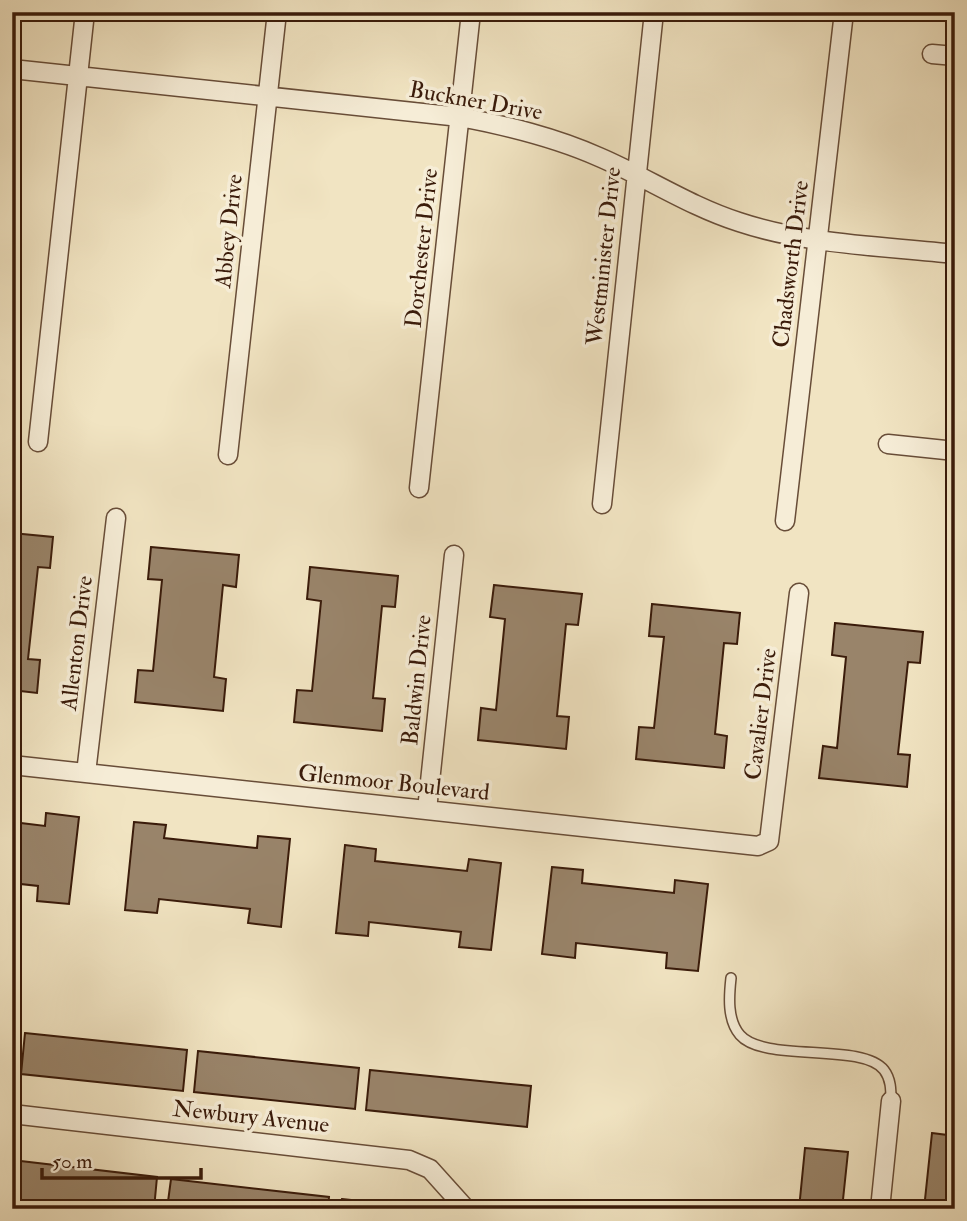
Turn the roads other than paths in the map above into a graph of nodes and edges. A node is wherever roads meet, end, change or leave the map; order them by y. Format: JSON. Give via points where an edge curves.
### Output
{"nodes":[{"id":1,"x":85,"y":12,"type":"edge"},
{"id":2,"x":277,"y":12,"type":"edge"},
{"id":3,"x":471,"y":12,"type":"edge"},
{"id":4,"x":654,"y":12,"type":"edge"},
{"id":5,"x":844,"y":12,"type":"edge"},
{"id":6,"x":932,"y":54,"type":"dead end"},
{"id":7,"x":955,"y":57,"type":"edge"},
{"id":8,"x":12,"y":69,"type":"edge"},
{"id":9,"x":78,"y":76,"type":"junction"},
{"id":10,"x":268,"y":96,"type":"junction"},
{"id":11,"x":460,"y":117,"type":"junction"},
{"id":12,"x":636,"y":175,"type":"junction"},
{"id":13,"x":818,"y":239,"type":"junction"},
{"id":14,"x":955,"y":254,"type":"edge"},
{"id":15,"x":38,"y":442,"type":"dead end"},
{"id":16,"x":888,"y":444,"type":"dead end"},
{"id":17,"x":955,"y":451,"type":"edge"},
{"id":18,"x":228,"y":455,"type":"dead end"},
{"id":19,"x":419,"y":488,"type":"dead end"},
{"id":20,"x":602,"y":504,"type":"dead end"},
{"id":21,"x":116,"y":518,"type":"dead end"},
{"id":22,"x":785,"y":521,"type":"dead end"},
{"id":23,"x":454,"y":555,"type":"dead end"},
{"id":24,"x":799,"y":593,"type":"dead end"},
{"id":25,"x":12,"y":765,"type":"edge"},
{"id":26,"x":86,"y":773,"type":"junction"},
{"id":27,"x":427,"y":810,"type":"junction"},
{"id":28,"x":769,"y":841,"type":"joint"},
{"id":29,"x":731,"y":978,"type":"dead end"},
{"id":30,"x":891,"y":1101,"type":"joint"},
{"id":31,"x":12,"y":1114,"type":"edge"},
{"id":32,"x":466,"y":1209,"type":"edge"},
{"id":33,"x":880,"y":1209,"type":"edge"}],
"edges":[{"from":1,"to":9,"type":"street"},
{"from":2,"to":10,"type":"street","name":"Abbey Drive"},
{"from":3,"to":11,"type":"street","name":"Dorchester Drive"},
{"from":4,"to":12,"type":"street","name":"Westminister Drive"},
{"from":5,"to":13,"type":"street","name":"Chadsworth Drive"},
{"from":6,"to":7,"type":"street"},
{"from":8,"to":9,"type":"street","name":"Buckner Drive"},
{"from":9,"to":10,"type":"street","name":"Buckner Drive"},
{"from":9,"to":15,"type":"street"},
{"from":10,"to":11,"type":"street","name":"Buckner Drive"},
{"from":10,"to":18,"type":"street","name":"Abbey Drive"},
{"from":11,"to":12,"type":"street","name":"Buckner Drive","via":[[551,138]]},
{"from":11,"to":19,"type":"street","name":"Dorchester Drive"},
{"from":12,"to":13,"type":"street","name":"Buckner Drive","via":[[736,222]]},
{"from":12,"to":20,"type":"street","name":"Westminister Drive"},
{"from":13,"to":14,"type":"street","name":"Buckner Drive"},
{"from":13,"to":22,"type":"street","name":"Chadsworth Drive"},
{"from":16,"to":17,"type":"street"},
{"from":21,"to":26,"type":"street","name":"Allenton Drive"},
{"from":23,"to":27,"type":"street","name":"Baldwin Drive"},
{"from":24,"to":28,"type":"street","name":"Cavalier Drive"},
{"from":25,"to":26,"type":"street","name":"Glenmoor Boulevard"},
{"from":26,"to":27,"type":"street","name":"Glenmoor Boulevard"},
{"from":27,"to":28,"type":"street","name":"Glenmoor Boulevard","via":[[745,846]]},
{"from":29,"to":30,"type":"lane","via":[[730,1010],[740,1036],[765,1048],[866,1060],[882,1068],[890,1083]]},
{"from":30,"to":33,"type":"street"},
{"from":31,"to":32,"type":"street","name":"Newbury Avenue","via":[[410,1160],[430,1169]]}]}
